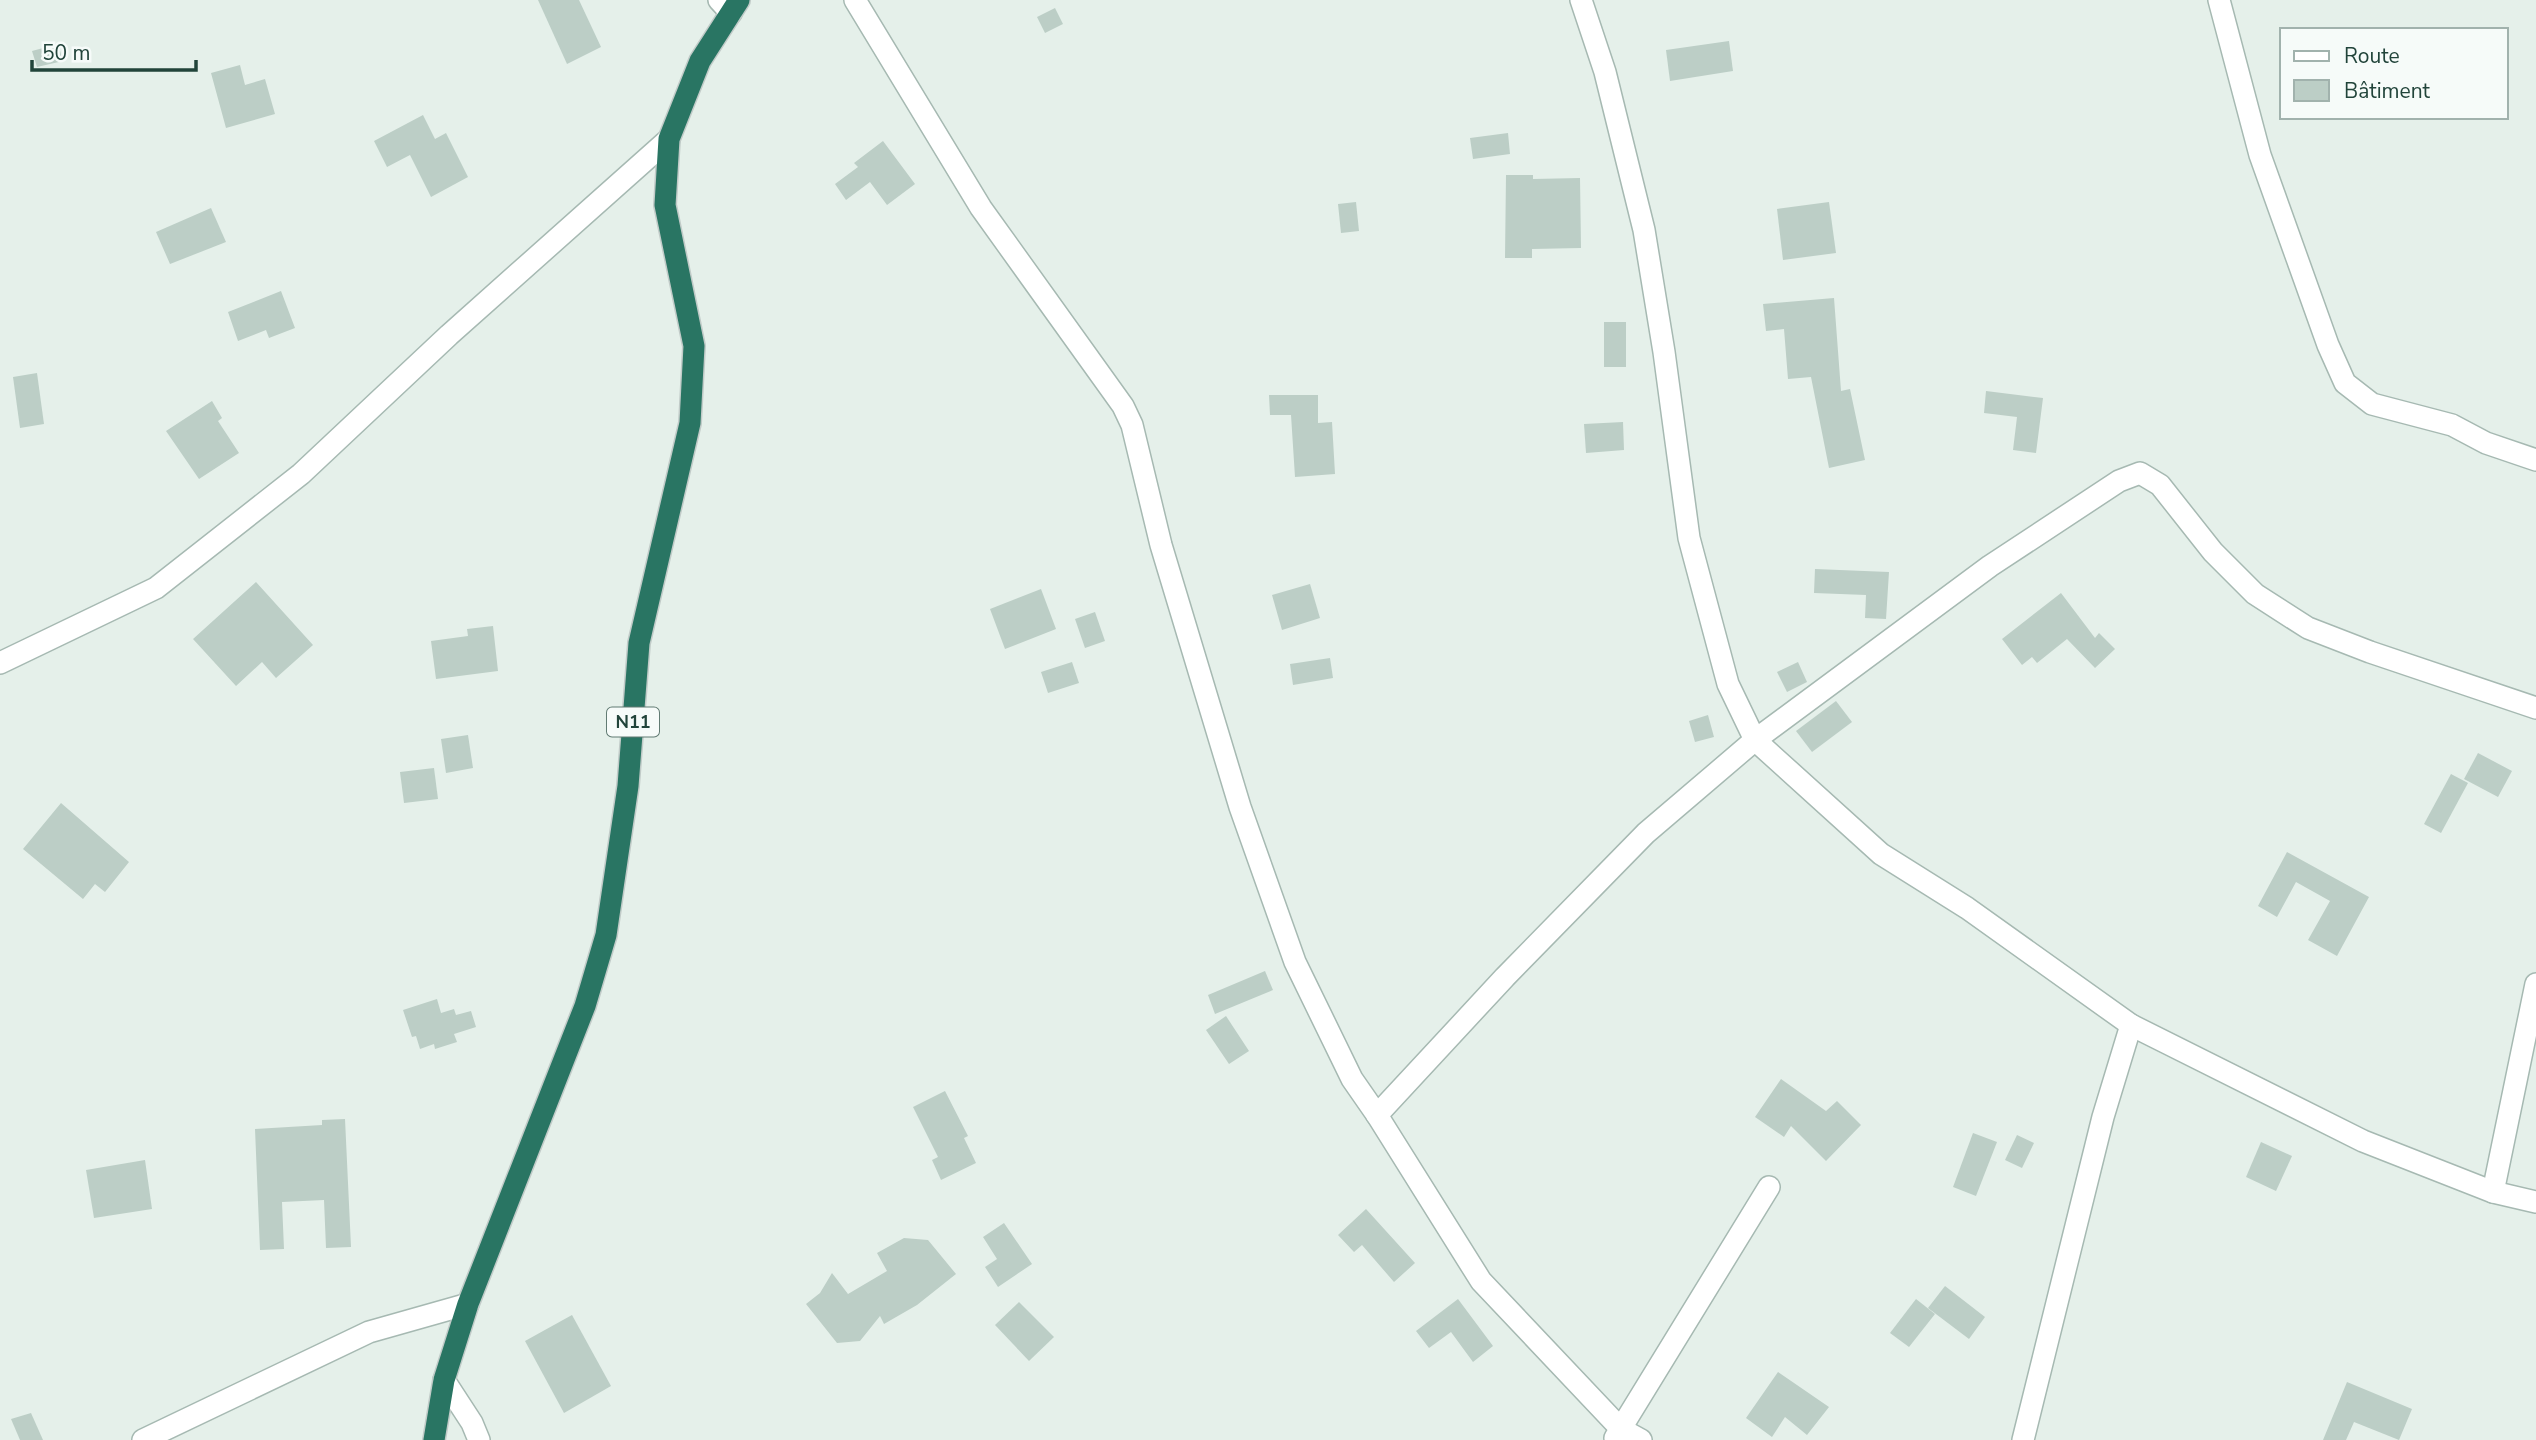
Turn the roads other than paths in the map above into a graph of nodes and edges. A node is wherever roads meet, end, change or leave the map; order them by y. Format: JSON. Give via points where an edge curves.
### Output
{"nodes":[{"id":1,"x":855,"y":0,"type":"edge"},
{"id":2,"x":1581,"y":0,"type":"edge"},
{"id":3,"x":2218,"y":0,"type":"edge"},
{"id":4,"x":730,"y":4,"type":"edge"},
{"id":5,"x":668,"y":139,"type":"junction"},
{"id":6,"x":2536,"y":460,"type":"edge"},
{"id":7,"x":0,"y":663,"type":"edge"},
{"id":8,"x":2536,"y":708,"type":"edge"},
{"id":9,"x":1755,"y":740,"type":"junction"},
{"id":10,"x":2536,"y":984,"type":"edge"},
{"id":11,"x":2131,"y":1025,"type":"junction"},
{"id":12,"x":1377,"y":1115,"type":"junction"},
{"id":13,"x":1769,"y":1187,"type":"dead end"},
{"id":14,"x":2493,"y":1192,"type":"junction"},
{"id":15,"x":2536,"y":1202,"type":"edge"},
{"id":16,"x":468,"y":1304,"type":"junction"},
{"id":17,"x":444,"y":1380,"type":"junction"},
{"id":18,"x":1617,"y":1435,"type":"edge"},
{"id":19,"x":142,"y":1440,"type":"edge"},
{"id":20,"x":433,"y":1440,"type":"edge"},
{"id":21,"x":479,"y":1440,"type":"edge"},
{"id":22,"x":1641,"y":1440,"type":"edge"},
{"id":23,"x":2023,"y":1440,"type":"edge"}],
"edges":[{"from":1,"to":12,"type":"street","via":[[981,208],[1132,425],[1161,545],[1244,820],[1295,962],[1352,1080]]},
{"from":2,"to":9,"type":"street","via":[[1605,72],[1644,230],[1689,538],[1728,684]]},
{"from":3,"to":6,"type":"street","via":[[2260,155],[2345,383],[2372,404],[2452,425],[2486,443]]},
{"from":4,"to":5,"type":"highway","number":"N11"},
{"from":5,"to":7,"type":"street","via":[[301,474],[239,523],[156,588]]},
{"from":5,"to":16,"type":"highway","number":"N11","via":[[665,205],[694,346],[690,423],[639,643],[628,786],[606,935],[585,1006]]},
{"from":8,"to":9,"type":"street","via":[[2308,628],[2255,594],[2213,552],[2160,485],[2140,473],[2119,481],[1990,566]]},
{"from":9,"to":11,"type":"street","via":[[1881,854],[1967,908]]},
{"from":9,"to":12,"type":"street","via":[[1647,833]]},
{"from":10,"to":14,"type":"street"},
{"from":11,"to":14,"type":"street","via":[[2363,1141]]},
{"from":11,"to":23,"type":"street","via":[[2103,1116]]},
{"from":12,"to":18,"type":"street","via":[[1481,1281]]},
{"from":13,"to":18,"type":"street"},
{"from":14,"to":15,"type":"street"},
{"from":16,"to":17,"type":"highway","number":"N11"},
{"from":16,"to":19,"type":"street","via":[[369,1332]]},
{"from":17,"to":20,"type":"highway","number":"N11"},
{"from":17,"to":21,"type":"street"},
{"from":18,"to":22,"type":"street"}]}
